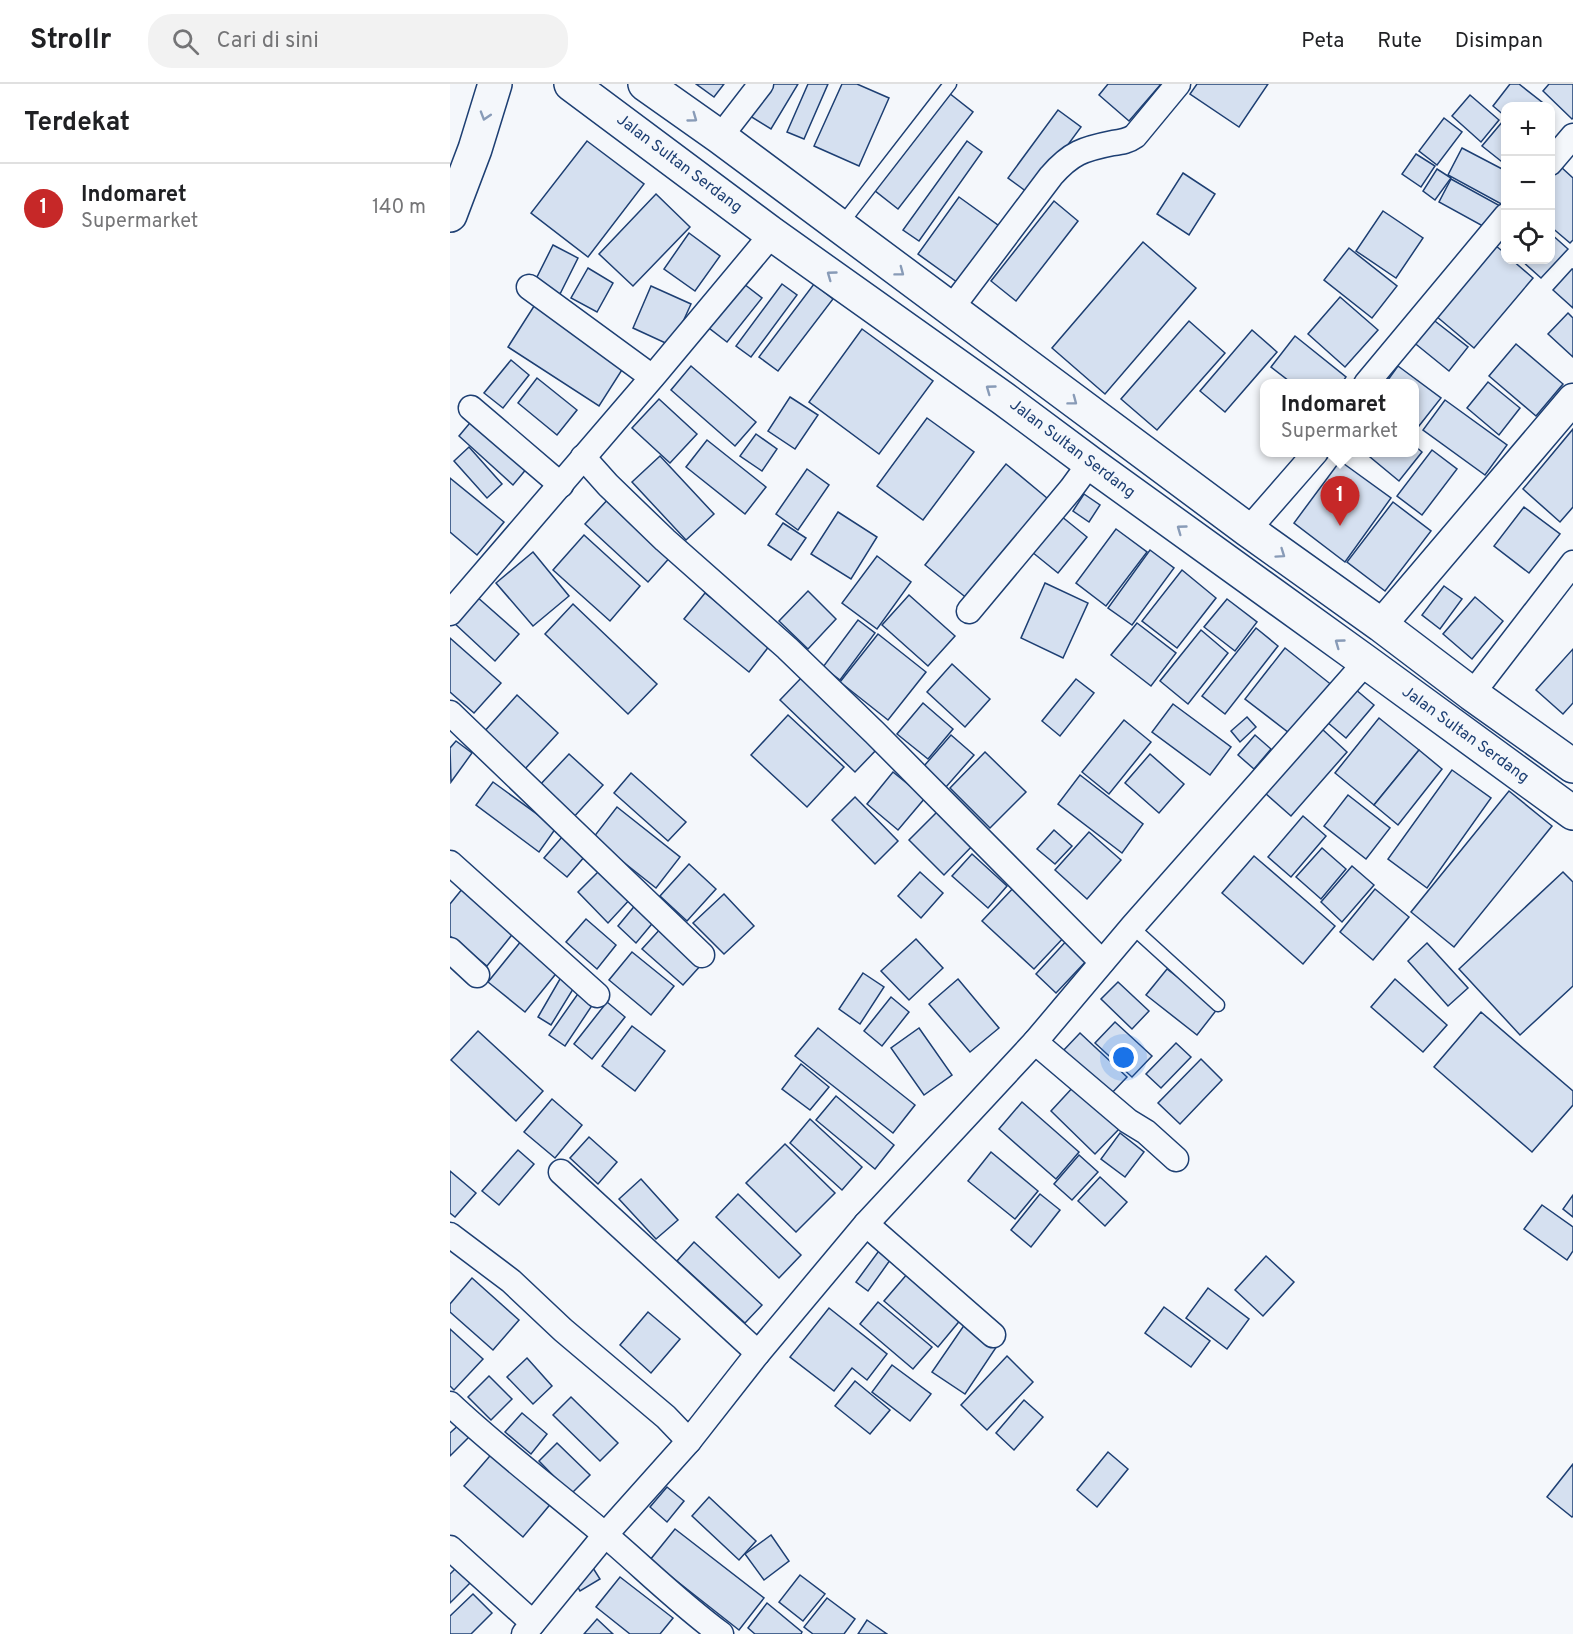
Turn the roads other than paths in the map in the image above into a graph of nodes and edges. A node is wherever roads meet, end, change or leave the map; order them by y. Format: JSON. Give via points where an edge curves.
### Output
{"nodes":[{"id":1,"x":495,"y":84,"type":"edge"},
{"id":2,"x":571,"y":84,"type":"edge"},
{"id":3,"x":645,"y":84,"type":"edge"},
{"id":4,"x":761,"y":84,"type":"edge"},
{"id":5,"x":950,"y":84,"type":"edge"},
{"id":6,"x":1178,"y":84,"type":"edge"},
{"id":7,"x":1573,"y":136,"type":"edge"},
{"id":8,"x":720,"y":137,"type":"junction"},
{"id":9,"x":1555,"y":158,"type":"edge"},
{"id":10,"x":450,"y":215,"type":"edge"},
{"id":11,"x":1501,"y":222,"type":"edge"},
{"id":12,"x":840,"y":226,"type":"junction"},
{"id":13,"x":772,"y":234,"type":"junction"},
{"id":14,"x":529,"y":287,"type":"dead end"},
{"id":15,"x":950,"y":310,"type":"junction"},
{"id":16,"x":652,"y":377,"type":"junction"},
{"id":17,"x":1370,"y":379,"type":"edge"},
{"id":18,"x":1573,"y":399,"type":"edge"},
{"id":19,"x":471,"y":408,"type":"dead end"},
{"id":20,"x":583,"y":457,"type":"junction"},
{"id":21,"x":1312,"y":457,"type":"edge"},
{"id":22,"x":1090,"y":463,"type":"junction"},
{"id":23,"x":561,"y":484,"type":"junction"},
{"id":24,"x":1248,"y":530,"type":"junction"},
{"id":25,"x":1573,"y":564,"type":"edge"},
{"id":26,"x":969,"y":611,"type":"dead end"},
{"id":27,"x":450,"y":613,"type":"edge"},
{"id":28,"x":1381,"y":625,"type":"junction"},
{"id":29,"x":1366,"y":662,"type":"junction"},
{"id":30,"x":1472,"y":694,"type":"junction"},
{"id":31,"x":450,"y":713,"type":"edge"},
{"id":32,"x":1573,"y":766,"type":"edge"},
{"id":33,"x":1573,"y":813,"type":"edge"},
{"id":34,"x":450,"y":863,"type":"edge"},
{"id":35,"x":1132,"y":927,"type":"junction"},
{"id":36,"x":450,"y":950,"type":"edge"},
{"id":37,"x":702,"y":956,"type":"dead end"},
{"id":38,"x":1102,"y":962,"type":"junction"},
{"id":39,"x":477,"y":975,"type":"dead end"},
{"id":40,"x":597,"y":995,"type":"dead end"},
{"id":41,"x":1218,"y":1005,"type":"dead end"},
{"id":42,"x":1035,"y":1042,"type":"junction"},
{"id":43,"x":1176,"y":1159,"type":"dead end"},
{"id":44,"x":561,"y":1172,"type":"dead end"},
{"id":45,"x":866,"y":1224,"type":"junction"},
{"id":46,"x":450,"y":1235,"type":"edge"},
{"id":47,"x":993,"y":1335,"type":"dead end"},
{"id":48,"x":758,"y":1353,"type":"junction"},
{"id":49,"x":450,"y":1404,"type":"edge"},
{"id":50,"x":689,"y":1441,"type":"junction"},
{"id":51,"x":605,"y":1535,"type":"junction"},
{"id":52,"x":450,"y":1548,"type":"edge"},
{"id":53,"x":528,"y":1628,"type":"edge"},
{"id":54,"x":721,"y":1634,"type":"edge"}],
"edges":[{"from":1,"to":10,"type":"highway","one_way":true},
{"from":2,"to":13,"type":"highway","name":"Jalan Sultan Serdang"},
{"from":3,"to":8,"type":"highway","one_way":true},
{"from":4,"to":8,"type":"street"},
{"from":5,"to":12,"type":"lane"},
{"from":6,"to":15,"type":"street","via":[[1129,141],[1089,149],[1061,164]]},
{"from":7,"to":9,"type":"street"},
{"from":8,"to":12,"type":"highway"},
{"from":11,"to":17,"type":"street"},
{"from":12,"to":15,"type":"highway","one_way":true},
{"from":13,"to":16,"type":"street"},
{"from":22,"to":13,"type":"highway","name":"Jalan Sultan Serdang","one_way":true},
{"from":14,"to":16,"type":"street"},
{"from":15,"to":24,"type":"highway","one_way":true},
{"from":16,"to":20,"type":"street"},
{"from":18,"to":28,"type":"street"},
{"from":19,"to":23,"type":"street"},
{"from":20,"to":23,"type":"street"},
{"from":20,"to":38,"type":"street","via":[[665,540],[795,655]]},
{"from":21,"to":24,"type":"street"},
{"from":22,"to":26,"type":"street"},
{"from":29,"to":22,"type":"highway","name":"Jalan Sultan Serdang","one_way":true},
{"from":23,"to":27,"type":"street"},
{"from":24,"to":28,"type":"highway","one_way":true},
{"from":25,"to":30,"type":"street"},
{"from":28,"to":30,"type":"highway"},
{"from":29,"to":33,"type":"highway","name":"Jalan Sultan Serdang"},
{"from":29,"to":35,"type":"street"},
{"from":30,"to":32,"type":"highway"},
{"from":31,"to":37,"type":"street"},
{"from":34,"to":40,"type":"street"},
{"from":35,"to":38,"type":"street"},
{"from":35,"to":41,"type":"lane"},
{"from":36,"to":39,"type":"street"},
{"from":38,"to":42,"type":"street"},
{"from":42,"to":43,"type":"street"},
{"from":42,"to":45,"type":"street"},
{"from":44,"to":48,"type":"street"},
{"from":45,"to":47,"type":"street"},
{"from":45,"to":48,"type":"street"},
{"from":46,"to":50,"type":"street","via":[[511,1281]]},
{"from":48,"to":50,"type":"street"},
{"from":49,"to":51,"type":"street"},
{"from":50,"to":51,"type":"street"},
{"from":51,"to":53,"type":"street"},
{"from":51,"to":54,"type":"street"},
{"from":52,"to":53,"type":"street"}]}
